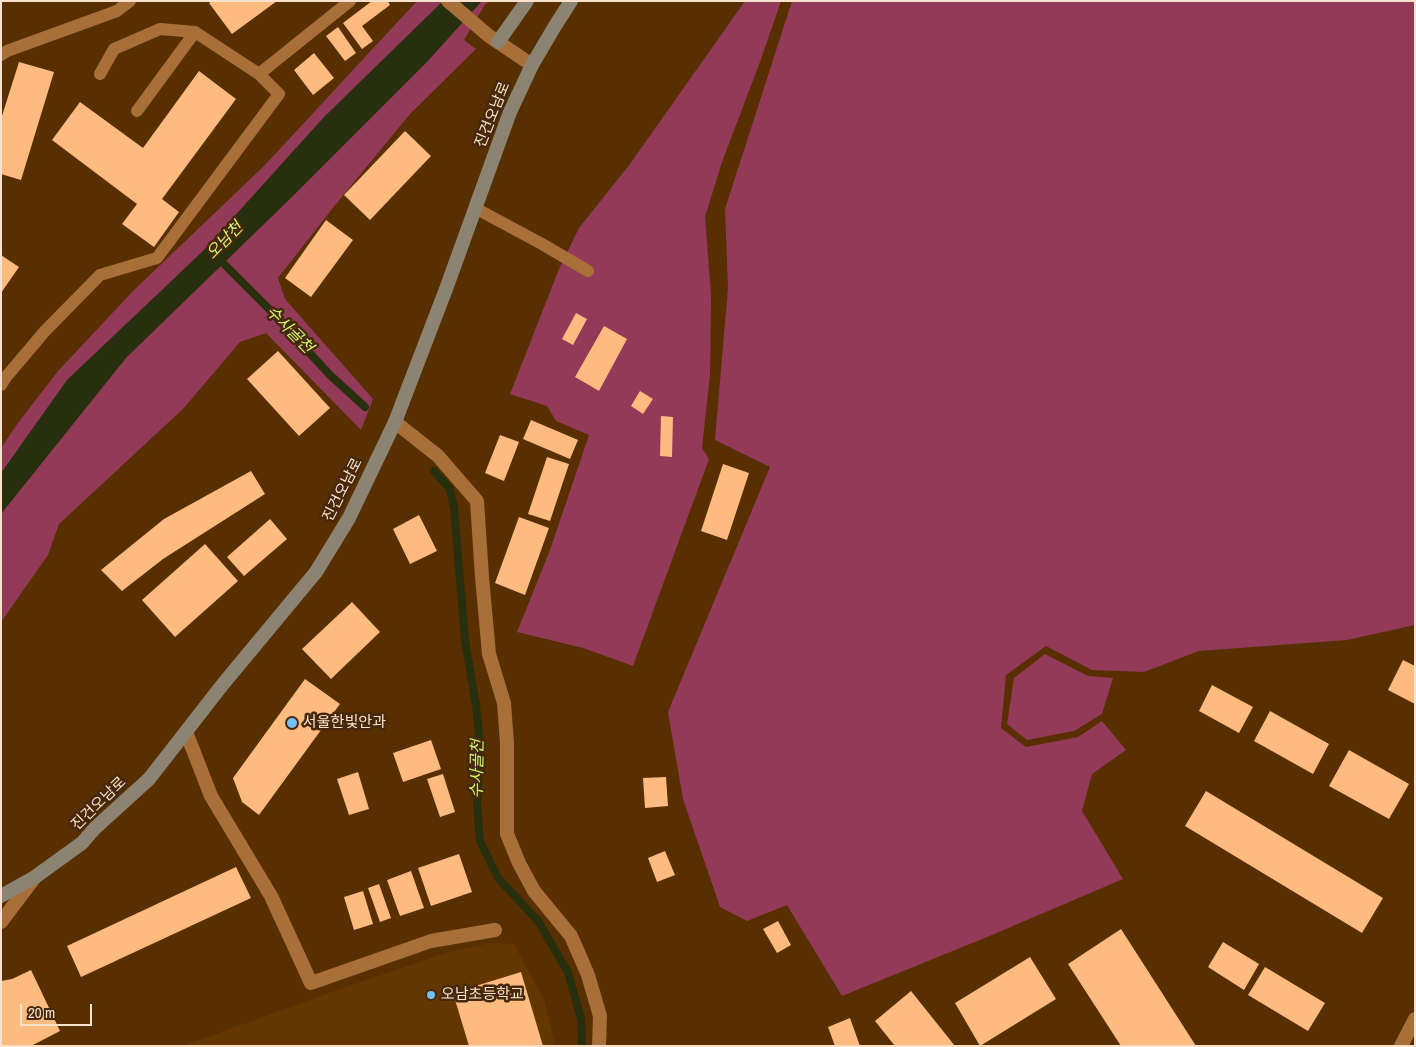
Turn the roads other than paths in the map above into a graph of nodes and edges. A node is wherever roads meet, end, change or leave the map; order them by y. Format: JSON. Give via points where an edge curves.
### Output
{"nodes":[{"id":1,"x":130,"y":1,"type":"edge"},
{"id":2,"x":350,"y":1,"type":"edge"},
{"id":3,"x":448,"y":1,"type":"edge"},
{"id":4,"x":527,"y":1,"type":"edge"},
{"id":5,"x":572,"y":1,"type":"edge"},
{"id":6,"x":195,"y":32,"type":"junction"},
{"id":7,"x":493,"y":39,"type":"junction"},
{"id":8,"x":1,"y":55,"type":"edge"},
{"id":9,"x":532,"y":65,"type":"junction"},
{"id":10,"x":100,"y":74,"type":"dead end"},
{"id":11,"x":259,"y":74,"type":"junction"},
{"id":12,"x":137,"y":111,"type":"dead end"},
{"id":13,"x":475,"y":208,"type":"junction"},
{"id":14,"x":588,"y":270,"type":"dead end"},
{"id":15,"x":1,"y":385,"type":"edge"},
{"id":16,"x":395,"y":422,"type":"junction"},
{"id":17,"x":186,"y":732,"type":"junction"},
{"id":18,"x":36,"y":877,"type":"junction"},
{"id":19,"x":1,"y":896,"type":"edge"},
{"id":20,"x":1,"y":922,"type":"edge"},
{"id":21,"x":495,"y":930,"type":"dead end"},
{"id":22,"x":1415,"y":1019,"type":"edge"},
{"id":23,"x":599,"y":1046,"type":"edge"},
{"id":24,"x":1401,"y":1046,"type":"edge"}],
"edges":[{"from":1,"to":8,"type":"lane","via":[[117,11]]},
{"from":2,"to":11,"type":"lane"},
{"from":3,"to":7,"type":"street"},
{"from":4,"to":7,"type":"main road"},
{"from":5,"to":9,"type":"main road","name":"진건오남로"},
{"from":6,"to":10,"type":"lane","via":[[160,29],[114,49]]},
{"from":6,"to":11,"type":"lane"},
{"from":6,"to":12,"type":"lane"},
{"from":7,"to":9,"type":"street"},
{"from":9,"to":13,"type":"main road","name":"진건오남로","via":[[510,112]]},
{"from":11,"to":15,"type":"lane","via":[[280,94],[157,258],[100,275],[46,331]]},
{"from":13,"to":14,"type":"lane"},
{"from":13,"to":16,"type":"main road","name":"진건오남로"},
{"from":16,"to":17,"type":"main road","name":"진건오남로","via":[[348,518],[316,572]]},
{"from":16,"to":23,"type":"street","via":[[438,456],[477,501],[489,654],[504,703],[507,834],[534,891],[570,936],[584,968],[600,1016]]},
{"from":17,"to":18,"type":"main road","name":"진건오남로","via":[[149,779],[94,828],[82,843]]},
{"from":17,"to":21,"type":"street","via":[[211,796],[271,896],[311,984],[431,941]]},
{"from":18,"to":19,"type":"main road","name":"진건오남로"},
{"from":18,"to":20,"type":"street"},
{"from":22,"to":24,"type":"street"}]}
